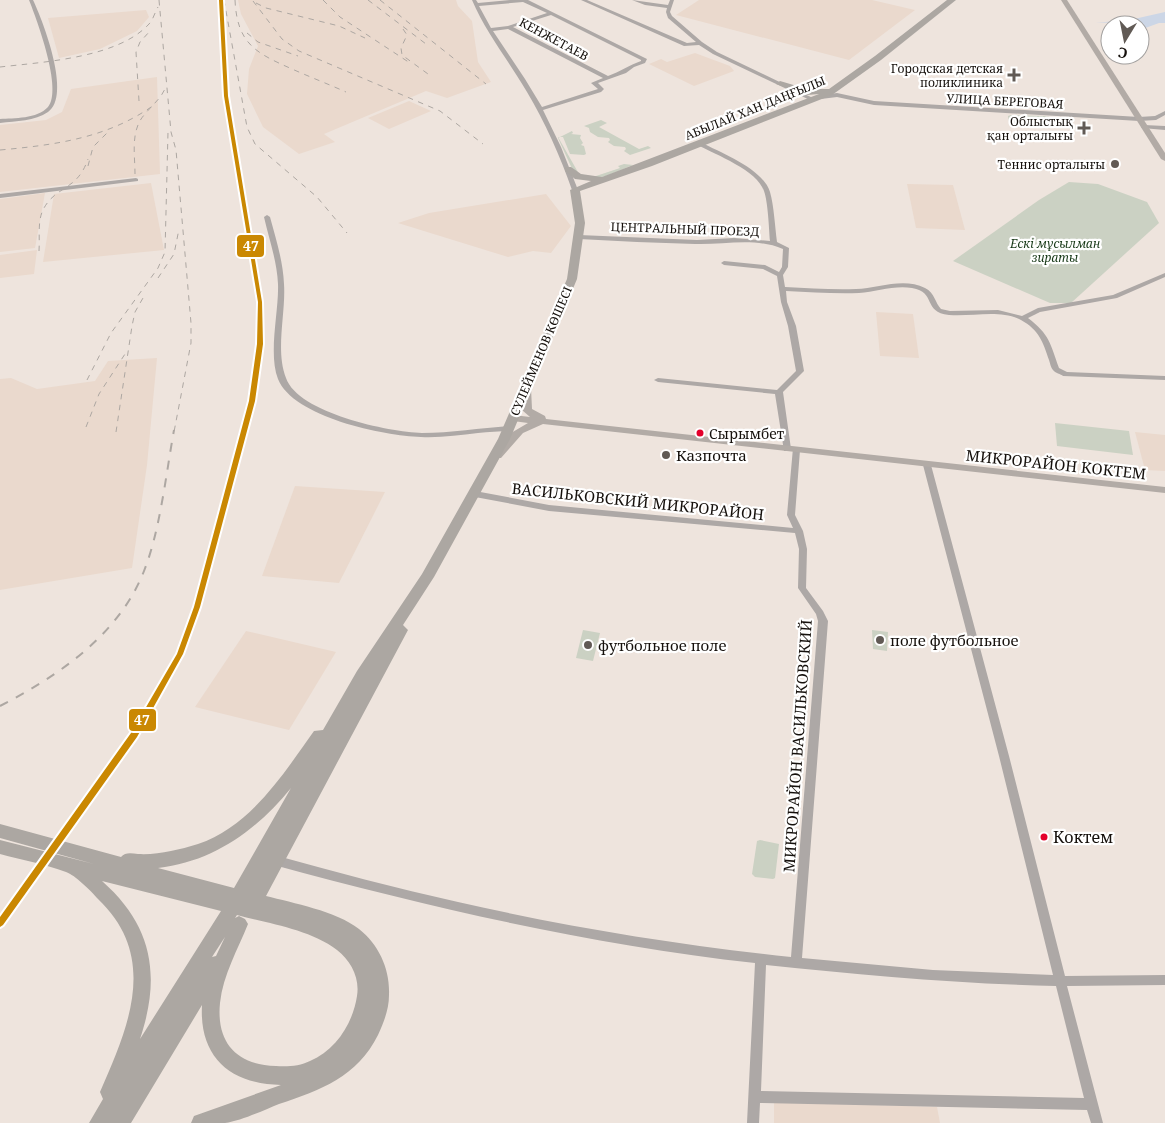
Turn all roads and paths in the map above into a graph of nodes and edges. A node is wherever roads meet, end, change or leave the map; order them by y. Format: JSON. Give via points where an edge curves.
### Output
{"nodes":[{"id":1,"x":31,"y":0,"type":"edge"},
{"id":2,"x":524,"y":0,"type":"edge"},
{"id":3,"x":597,"y":0,"type":"edge"},
{"id":4,"x":634,"y":0,"type":"edge"},
{"id":5,"x":672,"y":0,"type":"edge"},
{"id":6,"x":952,"y":0,"type":"edge"},
{"id":7,"x":1064,"y":0,"type":"edge"},
{"id":8,"x":586,"y":1,"type":"edge"},
{"id":9,"x":475,"y":3,"type":"edge"},
{"id":10,"x":669,"y":7,"type":"junction"},
{"id":11,"x":552,"y":13,"type":"junction"},
{"id":12,"x":509,"y":26,"type":"junction"},
{"id":13,"x":489,"y":30,"type":"junction"},
{"id":14,"x":700,"y":43,"type":"junction"},
{"id":15,"x":608,"y":78,"type":"junction"},
{"id":16,"x":845,"y":83,"type":"junction"},
{"id":17,"x":780,"y":84,"type":"junction"},
{"id":18,"x":841,"y":96,"type":"junction"},
{"id":19,"x":815,"y":98,"type":"junction"},
{"id":20,"x":539,"y":110,"type":"junction"},
{"id":21,"x":782,"y":112,"type":"junction"},
{"id":22,"x":1165,"y":113,"type":"edge"},
{"id":23,"x":1139,"y":119,"type":"junction"},
{"id":24,"x":0,"y":121,"type":"edge"},
{"id":25,"x":1144,"y":127,"type":"junction"},
{"id":26,"x":1165,"y":128,"type":"edge"},
{"id":27,"x":700,"y":144,"type":"junction"},
{"id":28,"x":1165,"y":159,"type":"edge"},
{"id":29,"x":568,"y":169,"type":"junction"},
{"id":30,"x":623,"y":173,"type":"junction"},
{"id":31,"x":136,"y":180,"type":"dead end"},
{"id":32,"x":575,"y":190,"type":"junction"},
{"id":33,"x":0,"y":196,"type":"edge"},
{"id":34,"x":267,"y":216,"type":"dead end"},
{"id":35,"x":579,"y":218,"type":"junction"},
{"id":36,"x":579,"y":237,"type":"junction"},
{"id":37,"x":774,"y":243,"type":"junction"},
{"id":38,"x":724,"y":263,"type":"dead end"},
{"id":39,"x":780,"y":274,"type":"junction"},
{"id":40,"x":1165,"y":275,"type":"edge"},
{"id":41,"x":782,"y":289,"type":"junction"},
{"id":42,"x":1023,"y":318,"type":"junction"},
{"id":43,"x":1165,"y":378,"type":"edge"},
{"id":44,"x":658,"y":380,"type":"dead end"},
{"id":45,"x":527,"y":384,"type":"junction"},
{"id":46,"x":779,"y":392,"type":"junction"},
{"id":47,"x":511,"y":423,"type":"junction"},
{"id":48,"x":577,"y":425,"type":"junction"},
{"id":49,"x":792,"y":449,"type":"junction"},
{"id":50,"x":490,"y":464,"type":"junction"},
{"id":51,"x":926,"y":464,"type":"junction"},
{"id":52,"x":1165,"y":490,"type":"edge"},
{"id":53,"x":475,"y":494,"type":"junction"},
{"id":54,"x":799,"y":531,"type":"junction"},
{"id":55,"x":410,"y":606,"type":"junction"},
{"id":56,"x":362,"y":674,"type":"junction"},
{"id":57,"x":0,"y":831,"type":"edge"},
{"id":58,"x":0,"y":847,"type":"edge"},
{"id":59,"x":269,"y":858,"type":"junction"},
{"id":60,"x":80,"y":861,"type":"junction"},
{"id":61,"x":287,"y":915,"type":"junction"},
{"id":62,"x":239,"y":924,"type":"junction"},
{"id":63,"x":761,"y":959,"type":"junction"},
{"id":64,"x":796,"y":963,"type":"junction"},
{"id":65,"x":1165,"y":980,"type":"edge"},
{"id":66,"x":1060,"y":981,"type":"junction"},
{"id":67,"x":755,"y":1097,"type":"junction"},
{"id":68,"x":1092,"y":1104,"type":"junction"},
{"id":69,"x":98,"y":1123,"type":"edge"},
{"id":70,"x":120,"y":1123,"type":"edge"},
{"id":71,"x":201,"y":1123,"type":"edge"},
{"id":72,"x":753,"y":1123,"type":"edge"},
{"id":73,"x":1097,"y":1123,"type":"edge"}],
"edges":[{"from":1,"to":24,"type":"street","via":[[40,18],[56,96],[51,108],[34,116]]},
{"from":2,"to":9,"type":"street"},
{"from":2,"to":11,"type":"street"},
{"from":3,"to":8,"type":"street"},
{"from":4,"to":10,"type":"street"},
{"from":5,"to":10,"type":"street"},
{"from":6,"to":16,"type":"highway","name":"АБЫЛАЙ ХАН ДАҢҒЫЛЫ"},
{"from":7,"to":23,"type":"main road"},
{"from":8,"to":14,"type":"street","via":[[686,45]]},
{"from":9,"to":13,"type":"street","name":"СҮЛЕЙМЕНОВ КӨШЕСІ"},
{"from":10,"to":14,"type":"street","via":[[670,17]]},
{"from":11,"to":12,"type":"street"},
{"from":11,"to":15,"type":"street","via":[[642,58],[643,62]]},
{"from":12,"to":13,"type":"street","name":"КЕНЖЕТАЕВ"},
{"from":12,"to":15,"type":"street","name":"КЕНЖЕТАЕВ"},
{"from":13,"to":20,"type":"street","name":"СҮЛЕЙМЕНОВ КӨШЕСІ"},
{"from":14,"to":17,"type":"street"},
{"from":15,"to":20,"type":"street","via":[[594,83],[601,89],[599,91]]},
{"from":16,"to":17,"type":"highway","via":[[815,92]]},
{"from":16,"to":18,"type":"highway","via":[[838,92]]},
{"from":16,"to":19,"type":"highway","name":"АБЫЛАЙ ХАН ДАҢҒЫЛЫ"},
{"from":17,"to":19,"type":"street"},
{"from":17,"to":21,"type":"highway","via":[[798,98],[794,105]]},
{"from":18,"to":19,"type":"street","name":"УЛИЦА БЕРЕГОВАЯ"},
{"from":18,"to":23,"type":"street","name":"УЛИЦА БЕРЕГОВАЯ","via":[[889,104]]},
{"from":19,"to":21,"type":"highway","name":"АБЫЛАЙ ХАН ДАҢҒЫЛЫ"},
{"from":20,"to":29,"type":"street","name":"СҮЛЕЙМЕНОВ КӨШЕСІ"},
{"from":21,"to":27,"type":"highway","name":"АБЫЛАЙ ХАН ДАҢҒЫЛЫ"},
{"from":22,"to":23,"type":"street","via":[[1156,118]]},
{"from":23,"to":25,"type":"main road"},
{"from":25,"to":26,"type":"street"},
{"from":25,"to":28,"type":"main road"},
{"from":27,"to":30,"type":"highway","name":"АБЫЛАЙ ХАН ДАҢҒЫЛЫ"},
{"from":27,"to":37,"type":"street","name":"ЦЕНТРАЛЬНЫЙ ПРОЕЗД","via":[[760,179],[767,191]]},
{"from":29,"to":30,"type":"highway","via":[[576,176],[588,179]]},
{"from":29,"to":32,"type":"street","name":"СҮЛЕЙМЕНОВ КӨШЕСІ"},
{"from":30,"to":32,"type":"highway","name":"АБЫЛАЙ ХАН ДАҢҒЫЛЫ"},
{"from":30,"to":35,"type":"highway","via":[[584,198]]},
{"from":31,"to":33,"type":"street"},
{"from":32,"to":35,"type":"highway","name":"СҮЛЕЙМЕНОВ КӨШЕСІ"},
{"from":34,"to":47,"type":"street","via":[[281,285],[280,370],[289,393],[324,413],[404,433],[443,435]]},
{"from":35,"to":36,"type":"highway","name":"СҮЛЕЙМЕНОВ КӨШЕСІ"},
{"from":36,"to":37,"type":"street","name":"ЦЕНТРАЛЬНЫЙ ПРОЕЗД"},
{"from":36,"to":45,"type":"highway","name":"СҮЛЕЙМЕНОВ КӨШЕСІ","via":[[567,294]]},
{"from":37,"to":39,"type":"street","via":[[786,248],[785,267]]},
{"from":38,"to":39,"type":"street","via":[[765,266]]},
{"from":39,"to":41,"type":"street"},
{"from":40,"to":42,"type":"street","via":[[1115,297],[1038,310]]},
{"from":41,"to":42,"type":"street","via":[[858,292],[889,286],[913,286],[928,292],[935,307],[944,312],[998,312]]},
{"from":41,"to":46,"type":"street","via":[[800,371]]},
{"from":42,"to":43,"type":"street","via":[[1044,336],[1056,369],[1071,375]]},
{"from":44,"to":46,"type":"street"},
{"from":45,"to":47,"type":"highway","name":"СҮЛЕЙМЕНОВ КӨШЕСІ"},
{"from":45,"to":48,"type":"main road","via":[[526,406],[530,414]]},
{"from":46,"to":49,"type":"street","name":"МИКРОРАЙОН ВАСИЛЬКОВСКИЙ"},
{"from":47,"to":48,"type":"main road"},
{"from":47,"to":50,"type":"highway","name":"СҮЛЕЙМЕНОВ КӨШЕСІ"},
{"from":48,"to":49,"type":"main road","name":"МИКРОРАЙОН КОКТЕМ"},
{"from":48,"to":50,"type":"main road","via":[[535,424],[523,428]]},
{"from":49,"to":51,"type":"main road","name":"МИКРОРАЙОН КОКТЕМ"},
{"from":49,"to":54,"type":"street","name":"МИКРОРАЙОН ВАСИЛЬКОВСКИЙ","via":[[791,515]]},
{"from":50,"to":53,"type":"highway","name":"СҮЛЕЙМЕНОВ КӨШЕСІ"},
{"from":51,"to":52,"type":"main road","name":"МИКРОРАЙОН КОКТЕМ"},
{"from":51,"to":66,"type":"street"},
{"from":53,"to":54,"type":"street","name":"ВАСИЛЬКОВСКИЙ МИКРОРАЙОН","via":[[549,508]]},
{"from":53,"to":55,"type":"highway","name":"СҮЛЕЙМЕНОВ КӨШЕСІ"},
{"from":54,"to":64,"type":"street","name":"МИКРОРАЙОН ВАСИЛЬКОВСКИЙ","via":[[804,552],[802,588],[823,621]]},
{"from":55,"to":56,"type":"highway"},
{"from":55,"to":59,"type":"highway"},
{"from":56,"to":59,"type":"highway"},
{"from":56,"to":60,"type":"highway","via":[[281,789],[236,832],[205,849],[174,858]]},
{"from":57,"to":60,"type":"highway"},
{"from":58,"to":60,"type":"highway"},
{"from":59,"to":62,"type":"highway"},
{"from":59,"to":63,"type":"street","via":[[510,919]]},
{"from":59,"to":69,"type":"highway"},
{"from":60,"to":61,"type":"highway"},
{"from":60,"to":69,"type":"highway","via":[[126,918],[137,941],[143,974],[141,1009]]},
{"from":61,"to":62,"type":"highway","via":[[352,952],[362,968],[366,992],[361,1020],[339,1051],[312,1069],[281,1076],[258,1075],[239,1067],[225,1057],[213,1038],[209,1011],[211,997]]},
{"from":61,"to":71,"type":"highway","via":[[338,926],[366,948],[380,982],[377,1017],[358,1050],[331,1074]]},
{"from":62,"to":70,"type":"highway"},
{"from":63,"to":64,"type":"street"},
{"from":63,"to":67,"type":"street"},
{"from":64,"to":66,"type":"street"},
{"from":65,"to":66,"type":"street"},
{"from":66,"to":68,"type":"street"},
{"from":67,"to":68,"type":"street"},
{"from":67,"to":72,"type":"street"},
{"from":68,"to":73,"type":"street"}]}
